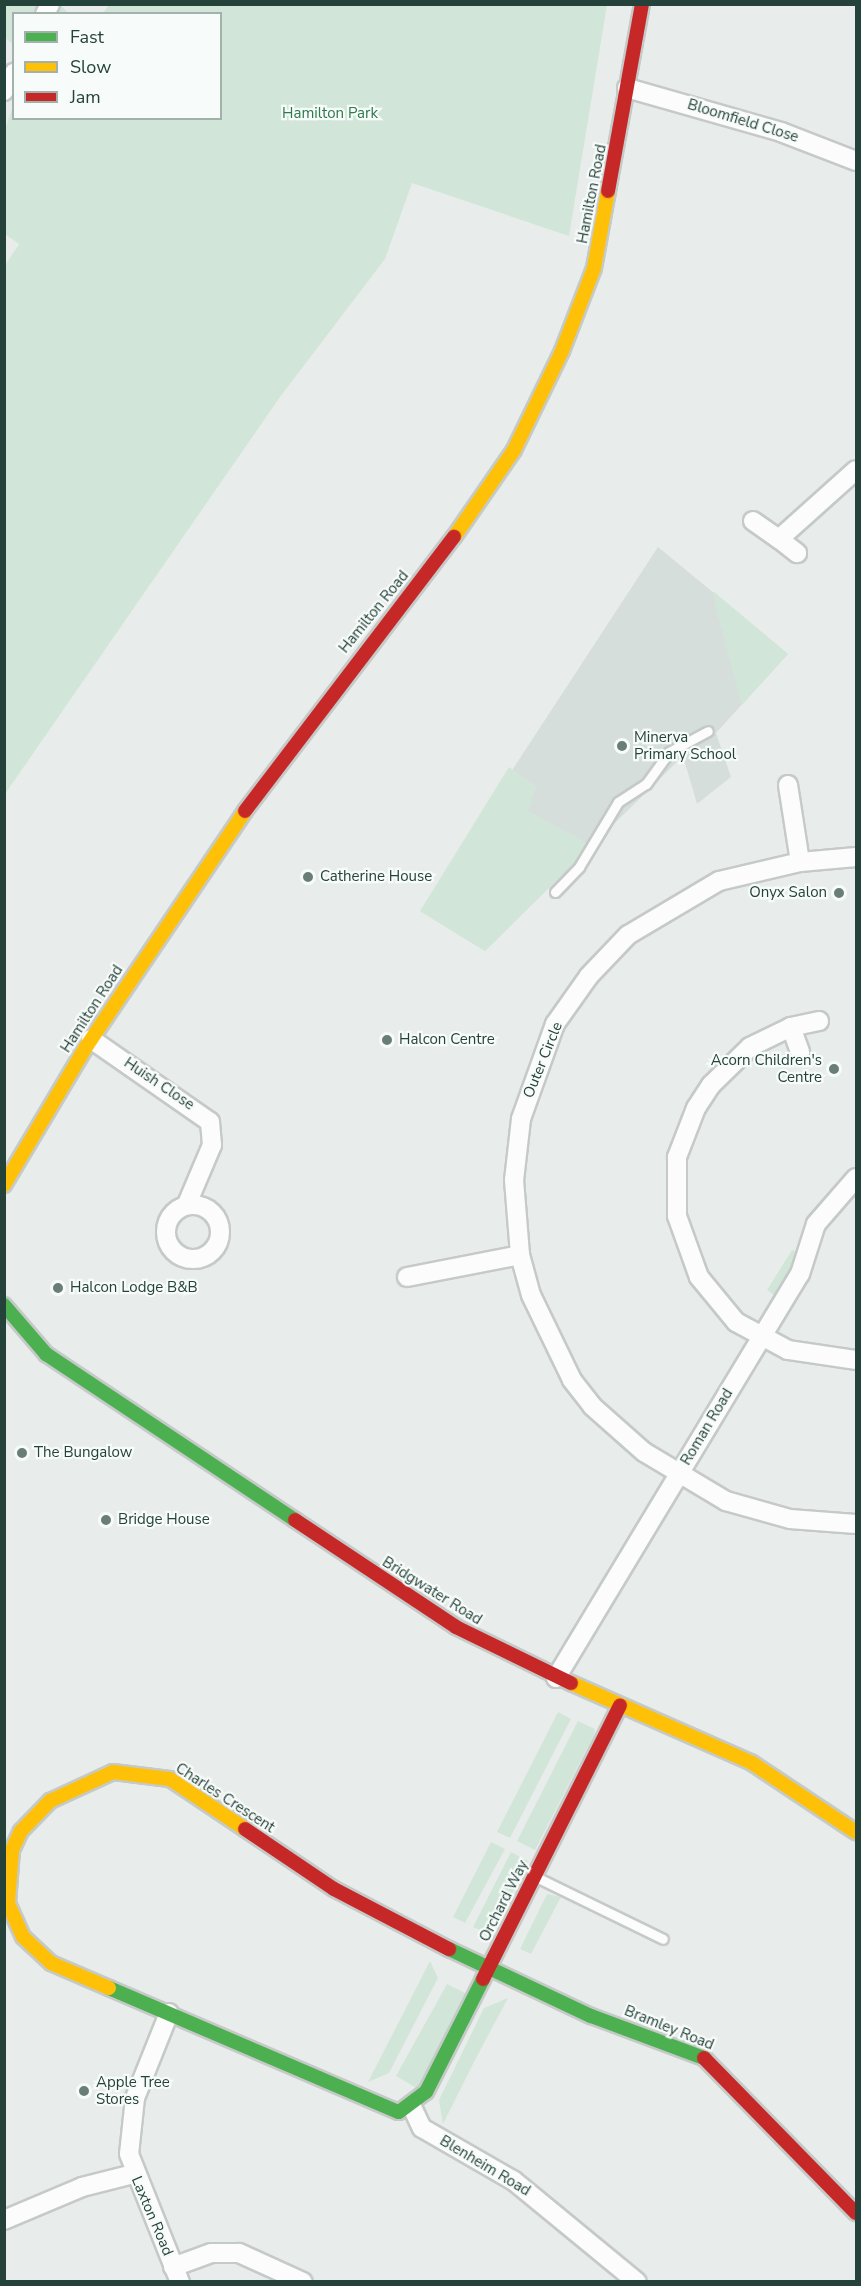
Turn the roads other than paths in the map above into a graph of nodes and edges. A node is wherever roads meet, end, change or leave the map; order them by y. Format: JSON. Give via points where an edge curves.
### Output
{"nodes":[{"id":1,"x":642,"y":4,"type":"edge"},
{"id":2,"x":12,"y":77,"type":"edge"},
{"id":3,"x":627,"y":88,"type":"junction"},
{"id":4,"x":4,"y":91,"type":"edge"},
{"id":5,"x":856,"y":161,"type":"edge"},
{"id":6,"x":856,"y":470,"type":"edge"},
{"id":7,"x":753,"y":521,"type":"dead end"},
{"id":8,"x":779,"y":539,"type":"junction"},
{"id":9,"x":797,"y":553,"type":"dead end"},
{"id":10,"x":708,"y":731,"type":"dead end"},
{"id":11,"x":788,"y":785,"type":"dead end"},
{"id":12,"x":856,"y":857,"type":"edge"},
{"id":13,"x":800,"y":862,"type":"junction"},
{"id":14,"x":555,"y":892,"type":"dead end"},
{"id":15,"x":819,"y":1021,"type":"dead end"},
{"id":16,"x":791,"y":1027,"type":"junction"},
{"id":17,"x":91,"y":1039,"type":"junction"},
{"id":18,"x":800,"y":1052,"type":"dead end"},
{"id":19,"x":856,"y":1178,"type":"edge"},
{"id":20,"x":4,"y":1185,"type":"edge"},
{"id":21,"x":187,"y":1204,"type":"dead end"},
{"id":22,"x":520,"y":1255,"type":"junction"},
{"id":23,"x":407,"y":1277,"type":"dead end"},
{"id":24,"x":4,"y":1305,"type":"edge"},
{"id":25,"x":762,"y":1336,"type":"junction"},
{"id":26,"x":856,"y":1360,"type":"edge"},
{"id":27,"x":678,"y":1475,"type":"junction"},
{"id":28,"x":856,"y":1524,"type":"edge"},
{"id":29,"x":556,"y":1678,"type":"junction"},
{"id":30,"x":620,"y":1705,"type":"junction"},
{"id":31,"x":856,"y":1832,"type":"edge"},
{"id":32,"x":535,"y":1877,"type":"junction"},
{"id":33,"x":663,"y":1940,"type":"dead end"},
{"id":34,"x":488,"y":1970,"type":"junction"},
{"id":35,"x":169,"y":2013,"type":"junction"},
{"id":36,"x":412,"y":2108,"type":"junction"},
{"id":37,"x":133,"y":2174,"type":"junction"},
{"id":38,"x":856,"y":2213,"type":"edge"},
{"id":39,"x":4,"y":2220,"type":"edge"},
{"id":40,"x":177,"y":2274,"type":"edge"},
{"id":41,"x":303,"y":2282,"type":"edge"},
{"id":42,"x":637,"y":2282,"type":"edge"}],
"edges":[{"from":1,"to":3,"type":"street","name":"Hamilton Road"},
{"from":2,"to":4,"type":"street"},
{"from":3,"to":5,"type":"street","name":"Bloomfield Close","via":[[782,132]]},
{"from":3,"to":17,"type":"street","name":"Hamilton Road","via":[[594,267],[562,351],[514,450],[446,549],[311,717]]},
{"from":6,"to":8,"type":"street"},
{"from":7,"to":8,"type":"street"},
{"from":8,"to":9,"type":"street"},
{"from":10,"to":14,"type":"lane","via":[[669,752],[646,784],[618,802],[579,867]]},
{"from":11,"to":13,"type":"street"},
{"from":12,"to":13,"type":"street","name":"Outer Circle"},
{"from":13,"to":22,"type":"street","name":"Outer Circle","via":[[719,881],[672,905],[628,935],[589,976],[555,1024],[521,1119],[514,1180]]},
{"from":15,"to":16,"type":"street"},
{"from":16,"to":18,"type":"street"},
{"from":16,"to":25,"type":"street","via":[[750,1047],[711,1085],[684,1137],[674,1184],[686,1251],[699,1276],[736,1322]]},
{"from":17,"to":20,"type":"street","name":"Hamilton Road"},
{"from":17,"to":21,"type":"street","name":"Huish Close","via":[[210,1122],[213,1145]]},
{"from":19,"to":25,"type":"street","name":"Roman Road","via":[[816,1224],[800,1274]]},
{"from":22,"to":23,"type":"street"},
{"from":22,"to":27,"type":"street","name":"Outer Circle","via":[[542,1326],[572,1380],[613,1426]]},
{"from":24,"to":29,"type":"street","name":"Bridgwater Road","via":[[16,1331],[46,1354],[400,1592],[505,1654]]},
{"from":25,"to":26,"type":"street","via":[[812,1356]]},
{"from":25,"to":27,"type":"street","name":"Roman Road"},
{"from":27,"to":28,"type":"street","name":"Outer Circle","via":[[726,1501],[769,1516]]},
{"from":27,"to":29,"type":"street","name":"Roman Road"},
{"from":29,"to":30,"type":"street","name":"Bridgwater Road"},
{"from":30,"to":31,"type":"street","name":"Bridgwater Road","via":[[786,1781]]},
{"from":30,"to":32,"type":"street","name":"Orchard Way"},
{"from":32,"to":33,"type":"lane"},
{"from":32,"to":34,"type":"street","name":"Orchard Way"},
{"from":34,"to":35,"type":"street","name":"Charles Crescent","via":[[334,1889],[170,1779],[113,1772],[50,1801],[21,1831],[7,1870],[8,1903],[23,1937],[51,1962]]},
{"from":34,"to":36,"type":"street","name":"Orchard Way","via":[[426,2092]]},
{"from":34,"to":38,"type":"street","name":"Bramley Road","via":[[704,2057]]},
{"from":35,"to":36,"type":"street","name":"Charles Crescent","via":[[393,2110]]},
{"from":35,"to":37,"type":"street","name":"Laxton Road","via":[[135,2098],[129,2154]]},
{"from":36,"to":42,"type":"street","name":"Blenheim Road","via":[[422,2128],[514,2181]]},
{"from":37,"to":39,"type":"street","via":[[73,2190]]},
{"from":37,"to":40,"type":"street","name":"Laxton Road"},
{"from":40,"to":41,"type":"street","via":[[211,2253],[239,2253]]}]}
